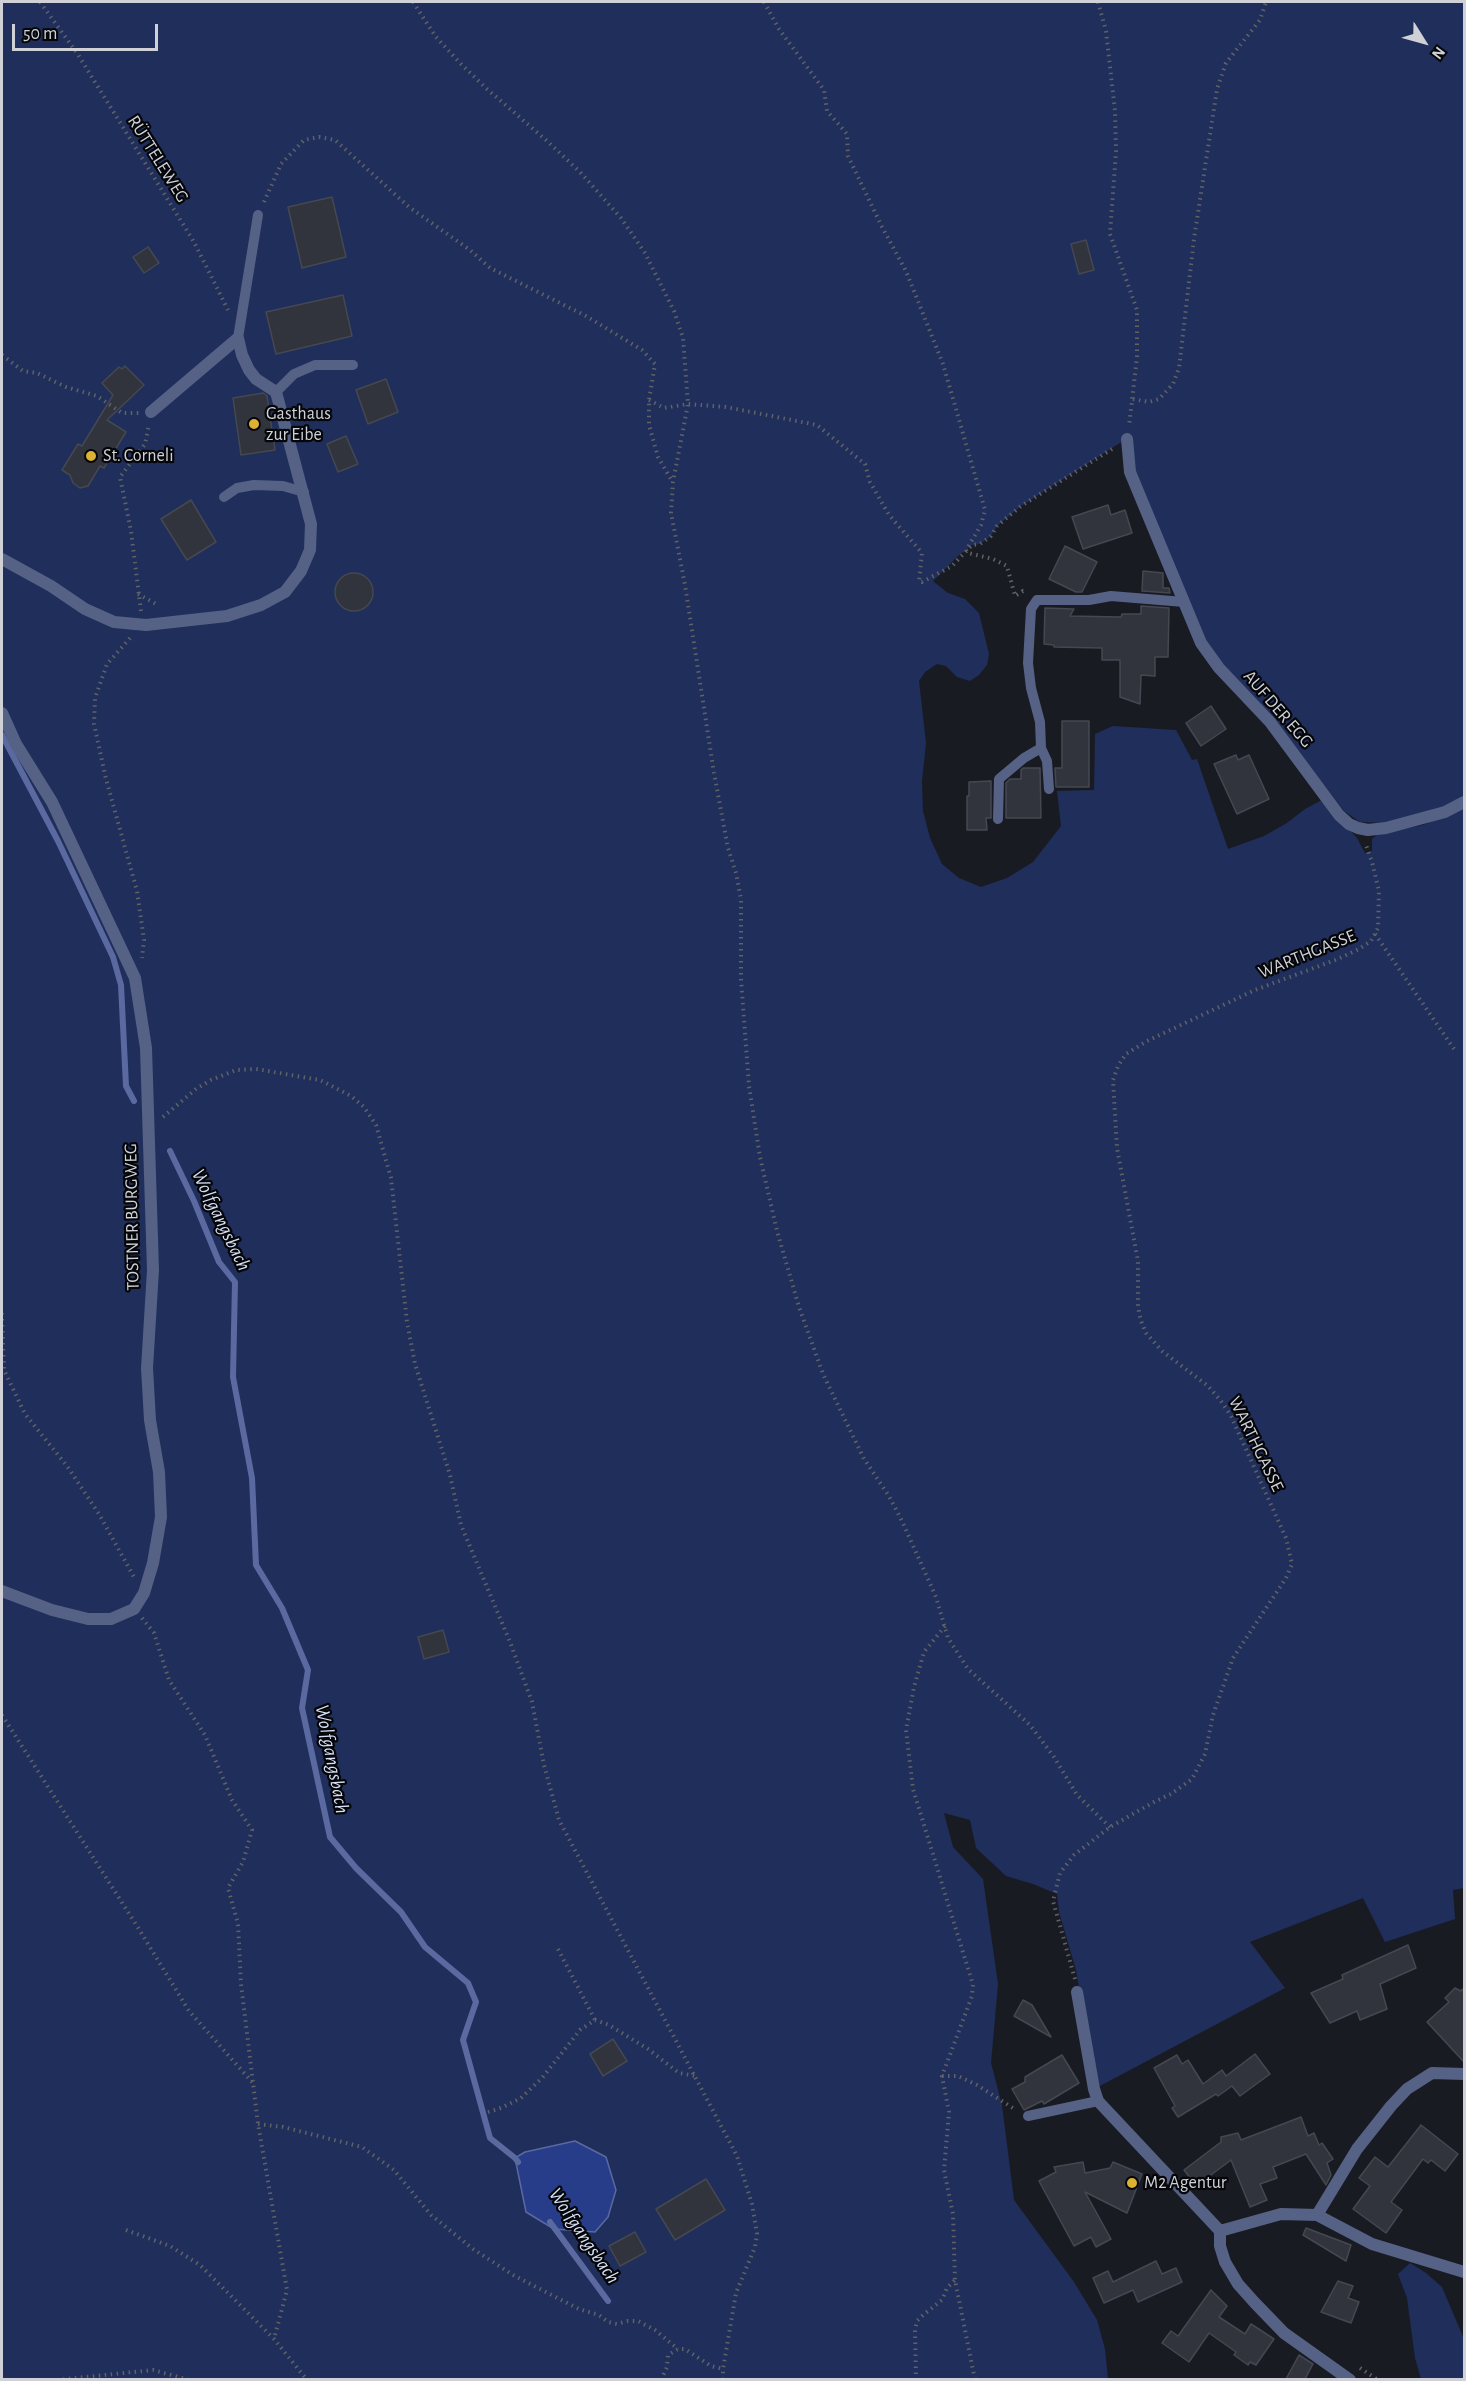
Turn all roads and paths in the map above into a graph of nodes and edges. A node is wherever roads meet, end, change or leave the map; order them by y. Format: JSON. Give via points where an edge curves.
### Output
{"nodes":[{"id":1,"x":40,"y":2,"type":"edge"},
{"id":2,"x":413,"y":2,"type":"edge"},
{"id":3,"x":764,"y":2,"type":"edge"},
{"id":4,"x":1098,"y":2,"type":"edge"},
{"id":5,"x":1266,"y":2,"type":"edge"},
{"id":6,"x":258,"y":215,"type":"joint"},
{"id":7,"x":238,"y":338,"type":"junction"},
{"id":8,"x":2,"y":355,"type":"edge"},
{"id":9,"x":353,"y":365,"type":"dead end"},
{"id":10,"x":276,"y":392,"type":"junction"},
{"id":11,"x":1133,"y":399,"type":"junction"},
{"id":12,"x":649,"y":400,"type":"junction"},
{"id":13,"x":688,"y":404,"type":"junction"},
{"id":14,"x":151,"y":412,"type":"junction"},
{"id":15,"x":1127,"y":439,"type":"junction"},
{"id":16,"x":673,"y":482,"type":"junction"},
{"id":17,"x":304,"y":492,"type":"junction"},
{"id":18,"x":224,"y":497,"type":"dead end"},
{"id":19,"x":966,"y":550,"type":"junction"},
{"id":20,"x":2,"y":559,"type":"edge"},
{"id":21,"x":138,"y":594,"type":"junction"},
{"id":22,"x":1034,"y":597,"type":"junction"},
{"id":23,"x":1184,"y":602,"type":"junction"},
{"id":24,"x":158,"y":604,"type":"dead end"},
{"id":25,"x":146,"y":625,"type":"junction"},
{"id":26,"x":2,"y":713,"type":"edge"},
{"id":27,"x":1041,"y":748,"type":"junction"},
{"id":28,"x":1049,"y":789,"type":"dead end"},
{"id":29,"x":1464,"y":802,"type":"edge"},
{"id":30,"x":998,"y":819,"type":"dead end"},
{"id":31,"x":1358,"y":828,"type":"junction"},
{"id":32,"x":1375,"y":933,"type":"junction"},
{"id":33,"x":135,"y":978,"type":"junction"},
{"id":34,"x":1454,"y":1049,"type":"dead end"},
{"id":35,"x":148,"y":1128,"type":"junction"},
{"id":36,"x":2,"y":1313,"type":"edge"},
{"id":37,"x":2,"y":1591,"type":"edge"},
{"id":38,"x":144,"y":1593,"type":"junction"},
{"id":39,"x":134,"y":1609,"type":"junction"},
{"id":40,"x":945,"y":1626,"type":"junction"},
{"id":41,"x":2,"y":1715,"type":"edge"},
{"id":42,"x":1110,"y":1827,"type":"junction"},
{"id":43,"x":558,"y":1949,"type":"dead end"},
{"id":44,"x":1077,"y":1992,"type":"joint"},
{"id":45,"x":595,"y":2020,"type":"junction"},
{"id":46,"x":1464,"y":2074,"type":"edge"},
{"id":47,"x":696,"y":2076,"type":"junction"},
{"id":48,"x":942,"y":2076,"type":"junction"},
{"id":49,"x":253,"y":2083,"type":"junction"},
{"id":50,"x":1098,"y":2101,"type":"junction"},
{"id":51,"x":488,"y":2112,"type":"dead end"},
{"id":52,"x":1028,"y":2116,"type":"joint"},
{"id":53,"x":258,"y":2124,"type":"junction"},
{"id":54,"x":1317,"y":2215,"type":"junction"},
{"id":55,"x":126,"y":2230,"type":"dead end"},
{"id":56,"x":1220,"y":2231,"type":"junction"},
{"id":57,"x":1464,"y":2272,"type":"edge"},
{"id":58,"x":955,"y":2280,"type":"junction"},
{"id":59,"x":274,"y":2339,"type":"junction"},
{"id":60,"x":678,"y":2349,"type":"junction"},
{"id":61,"x":723,"y":2369,"type":"junction"},
{"id":62,"x":57,"y":2379,"type":"edge"},
{"id":63,"x":189,"y":2379,"type":"edge"},
{"id":64,"x":306,"y":2379,"type":"edge"},
{"id":65,"x":661,"y":2379,"type":"edge"},
{"id":66,"x":723,"y":2379,"type":"edge"},
{"id":67,"x":916,"y":2379,"type":"edge"},
{"id":68,"x":975,"y":2379,"type":"edge"},
{"id":69,"x":1350,"y":2379,"type":"edge"}],
"edges":[{"from":1,"to":7,"type":"path","name":"RÜTTELEWEG","via":[[77,53],[194,242]]},
{"from":2,"to":13,"type":"path","via":[[436,37],[461,64],[580,172],[621,218],[645,253],[683,338]]},
{"from":3,"to":19,"type":"path","via":[[824,90],[827,111],[847,134],[848,156],[906,271],[943,364],[985,510]]},
{"from":4,"to":11,"type":"path","via":[[1106,31],[1115,111],[1110,234],[1137,310]]},
{"from":5,"to":11,"type":"path","via":[[1260,20],[1226,63],[1217,88],[1179,368],[1173,384],[1159,399]]},
{"from":6,"to":7,"type":"lane"},
{"from":6,"to":12,"type":"path","via":[[281,164],[304,140],[335,140],[409,207],[490,268],[586,316],[642,350],[655,364]]},
{"from":7,"to":10,"type":"street","via":[[242,356],[256,380]]},
{"from":7,"to":14,"type":"street"},
{"from":8,"to":14,"type":"path","via":[[23,371],[97,396],[122,413]]},
{"from":9,"to":10,"type":"lane","via":[[315,365],[294,374]]},
{"from":10,"to":17,"type":"street"},
{"from":11,"to":15,"type":"path"},
{"from":12,"to":13,"type":"path","via":[[664,408]]},
{"from":12,"to":16,"type":"path","via":[[649,425],[658,457]]},
{"from":13,"to":16,"type":"path"},
{"from":13,"to":19,"type":"path","via":[[817,425],[865,464],[870,482],[889,515],[922,554],[919,581],[952,566]]},
{"from":14,"to":21,"type":"path","via":[[145,444],[120,477]]},
{"from":15,"to":19,"type":"path","via":[[1021,506],[991,536]]},
{"from":15,"to":23,"type":"street","name":"AUF DER EGG","via":[[1130,472]]},
{"from":16,"to":40,"type":"path","via":[[671,513],[714,773],[741,898],[741,979],[749,1086],[777,1231],[823,1374],[864,1459],[902,1521]]},
{"from":17,"to":18,"type":"lane","via":[[283,486],[254,485],[237,488]]},
{"from":17,"to":25,"type":"street","via":[[311,524],[310,550],[301,571],[285,592],[227,616]]},
{"from":19,"to":22,"type":"path","via":[[1007,566],[1015,596],[1023,591]]},
{"from":20,"to":25,"type":"street","via":[[104,618]]},
{"from":21,"to":24,"type":"path"},
{"from":21,"to":25,"type":"path"},
{"from":22,"to":23,"type":"lane","via":[[1089,600],[1111,596]]},
{"from":22,"to":27,"type":"lane","via":[[1028,663]]},
{"from":23,"to":31,"type":"street","name":"AUF DER EGG","via":[[1201,643],[1215,663],[1270,722],[1339,815]]},
{"from":25,"to":33,"type":"path","via":[[107,664],[95,698],[94,724],[137,891],[144,940]]},
{"from":26,"to":33,"type":"street","name":"TOSTNER BURGWEG","via":[[52,802]]},
{"from":27,"to":28,"type":"lane","via":[[1047,761]]},
{"from":27,"to":30,"type":"lane","via":[[999,779]]},
{"from":29,"to":31,"type":"street","via":[[1405,825]]},
{"from":31,"to":32,"type":"path","name":"WARTHGASSE","via":[[1372,862],[1378,891]]},
{"from":32,"to":34,"type":"path"},
{"from":32,"to":42,"type":"path","name":"WARTHGASSE","via":[[1359,949],[1255,990],[1147,1041],[1126,1054],[1113,1080],[1117,1148],[1138,1261],[1138,1307],[1146,1333],[1221,1401],[1286,1538],[1292,1564],[1233,1658],[1204,1755],[1192,1779]]},
{"from":33,"to":35,"type":"street","name":"TOSTNER BURGWEG","via":[[146,1048]]},
{"from":35,"to":38,"type":"street","name":"TOSTNER BURGWEG","via":[[153,1270],[147,1368],[160,1517]]},
{"from":35,"to":47,"type":"path","via":[[211,1080],[236,1070],[256,1069],[321,1080],[351,1096],[376,1125],[391,1178],[415,1364],[450,1475],[461,1525],[532,1702],[559,1820]]},
{"from":36,"to":38,"type":"path","via":[[4,1370],[25,1414],[99,1514]]},
{"from":37,"to":39,"type":"street","via":[[88,1619],[111,1619]]},
{"from":38,"to":39,"type":"street","name":"TOSTNER BURGWEG"},
{"from":39,"to":49,"type":"path","via":[[154,1633],[169,1680],[205,1735],[232,1800],[252,1830],[243,1862],[228,1888],[238,1924]]},
{"from":40,"to":42,"type":"path","via":[[948,1638],[968,1669],[1030,1725],[1077,1795]]},
{"from":40,"to":48,"type":"path","via":[[924,1652],[906,1730],[913,1789],[973,1985]]},
{"from":41,"to":49,"type":"path","via":[[189,2011]]},
{"from":42,"to":44,"type":"path","name":"WARTHGASSE","via":[[1066,1863],[1054,1893],[1055,1911]]},
{"from":43,"to":45,"type":"path"},
{"from":44,"to":50,"type":"street"},
{"from":45,"to":47,"type":"path","via":[[648,2049],[679,2073]]},
{"from":45,"to":51,"type":"path","via":[[580,2030],[521,2098]]},
{"from":46,"to":54,"type":"street","via":[[1432,2073],[1407,2089],[1357,2149]]},
{"from":47,"to":61,"type":"path","via":[[737,2156],[757,2234],[736,2293]]},
{"from":48,"to":52,"type":"path","via":[[958,2076]]},
{"from":48,"to":58,"type":"path","via":[[949,2112],[944,2170],[952,2214]]},
{"from":49,"to":53,"type":"path"},
{"from":50,"to":52,"type":"lane"},
{"from":50,"to":56,"type":"street"},
{"from":53,"to":59,"type":"path","via":[[286,2290]]},
{"from":53,"to":60,"type":"path","via":[[362,2147],[394,2170],[432,2215],[513,2275],[608,2322],[638,2321]]},
{"from":54,"to":56,"type":"street","via":[[1281,2214]]},
{"from":54,"to":57,"type":"street","via":[[1372,2244]]},
{"from":55,"to":59,"type":"path","via":[[170,2246],[200,2265]]},
{"from":56,"to":69,"type":"street","via":[[1220,2246],[1238,2284],[1284,2333]]},
{"from":58,"to":67,"type":"path","via":[[942,2300],[917,2322]]},
{"from":58,"to":68,"type":"path"},
{"from":59,"to":64,"type":"path"},
{"from":60,"to":61,"type":"path","via":[[686,2349],[711,2366]]},
{"from":60,"to":65,"type":"path","via":[[668,2355]]},
{"from":61,"to":66,"type":"path"},
{"from":62,"to":63,"type":"path","via":[[153,2370]]}]}
